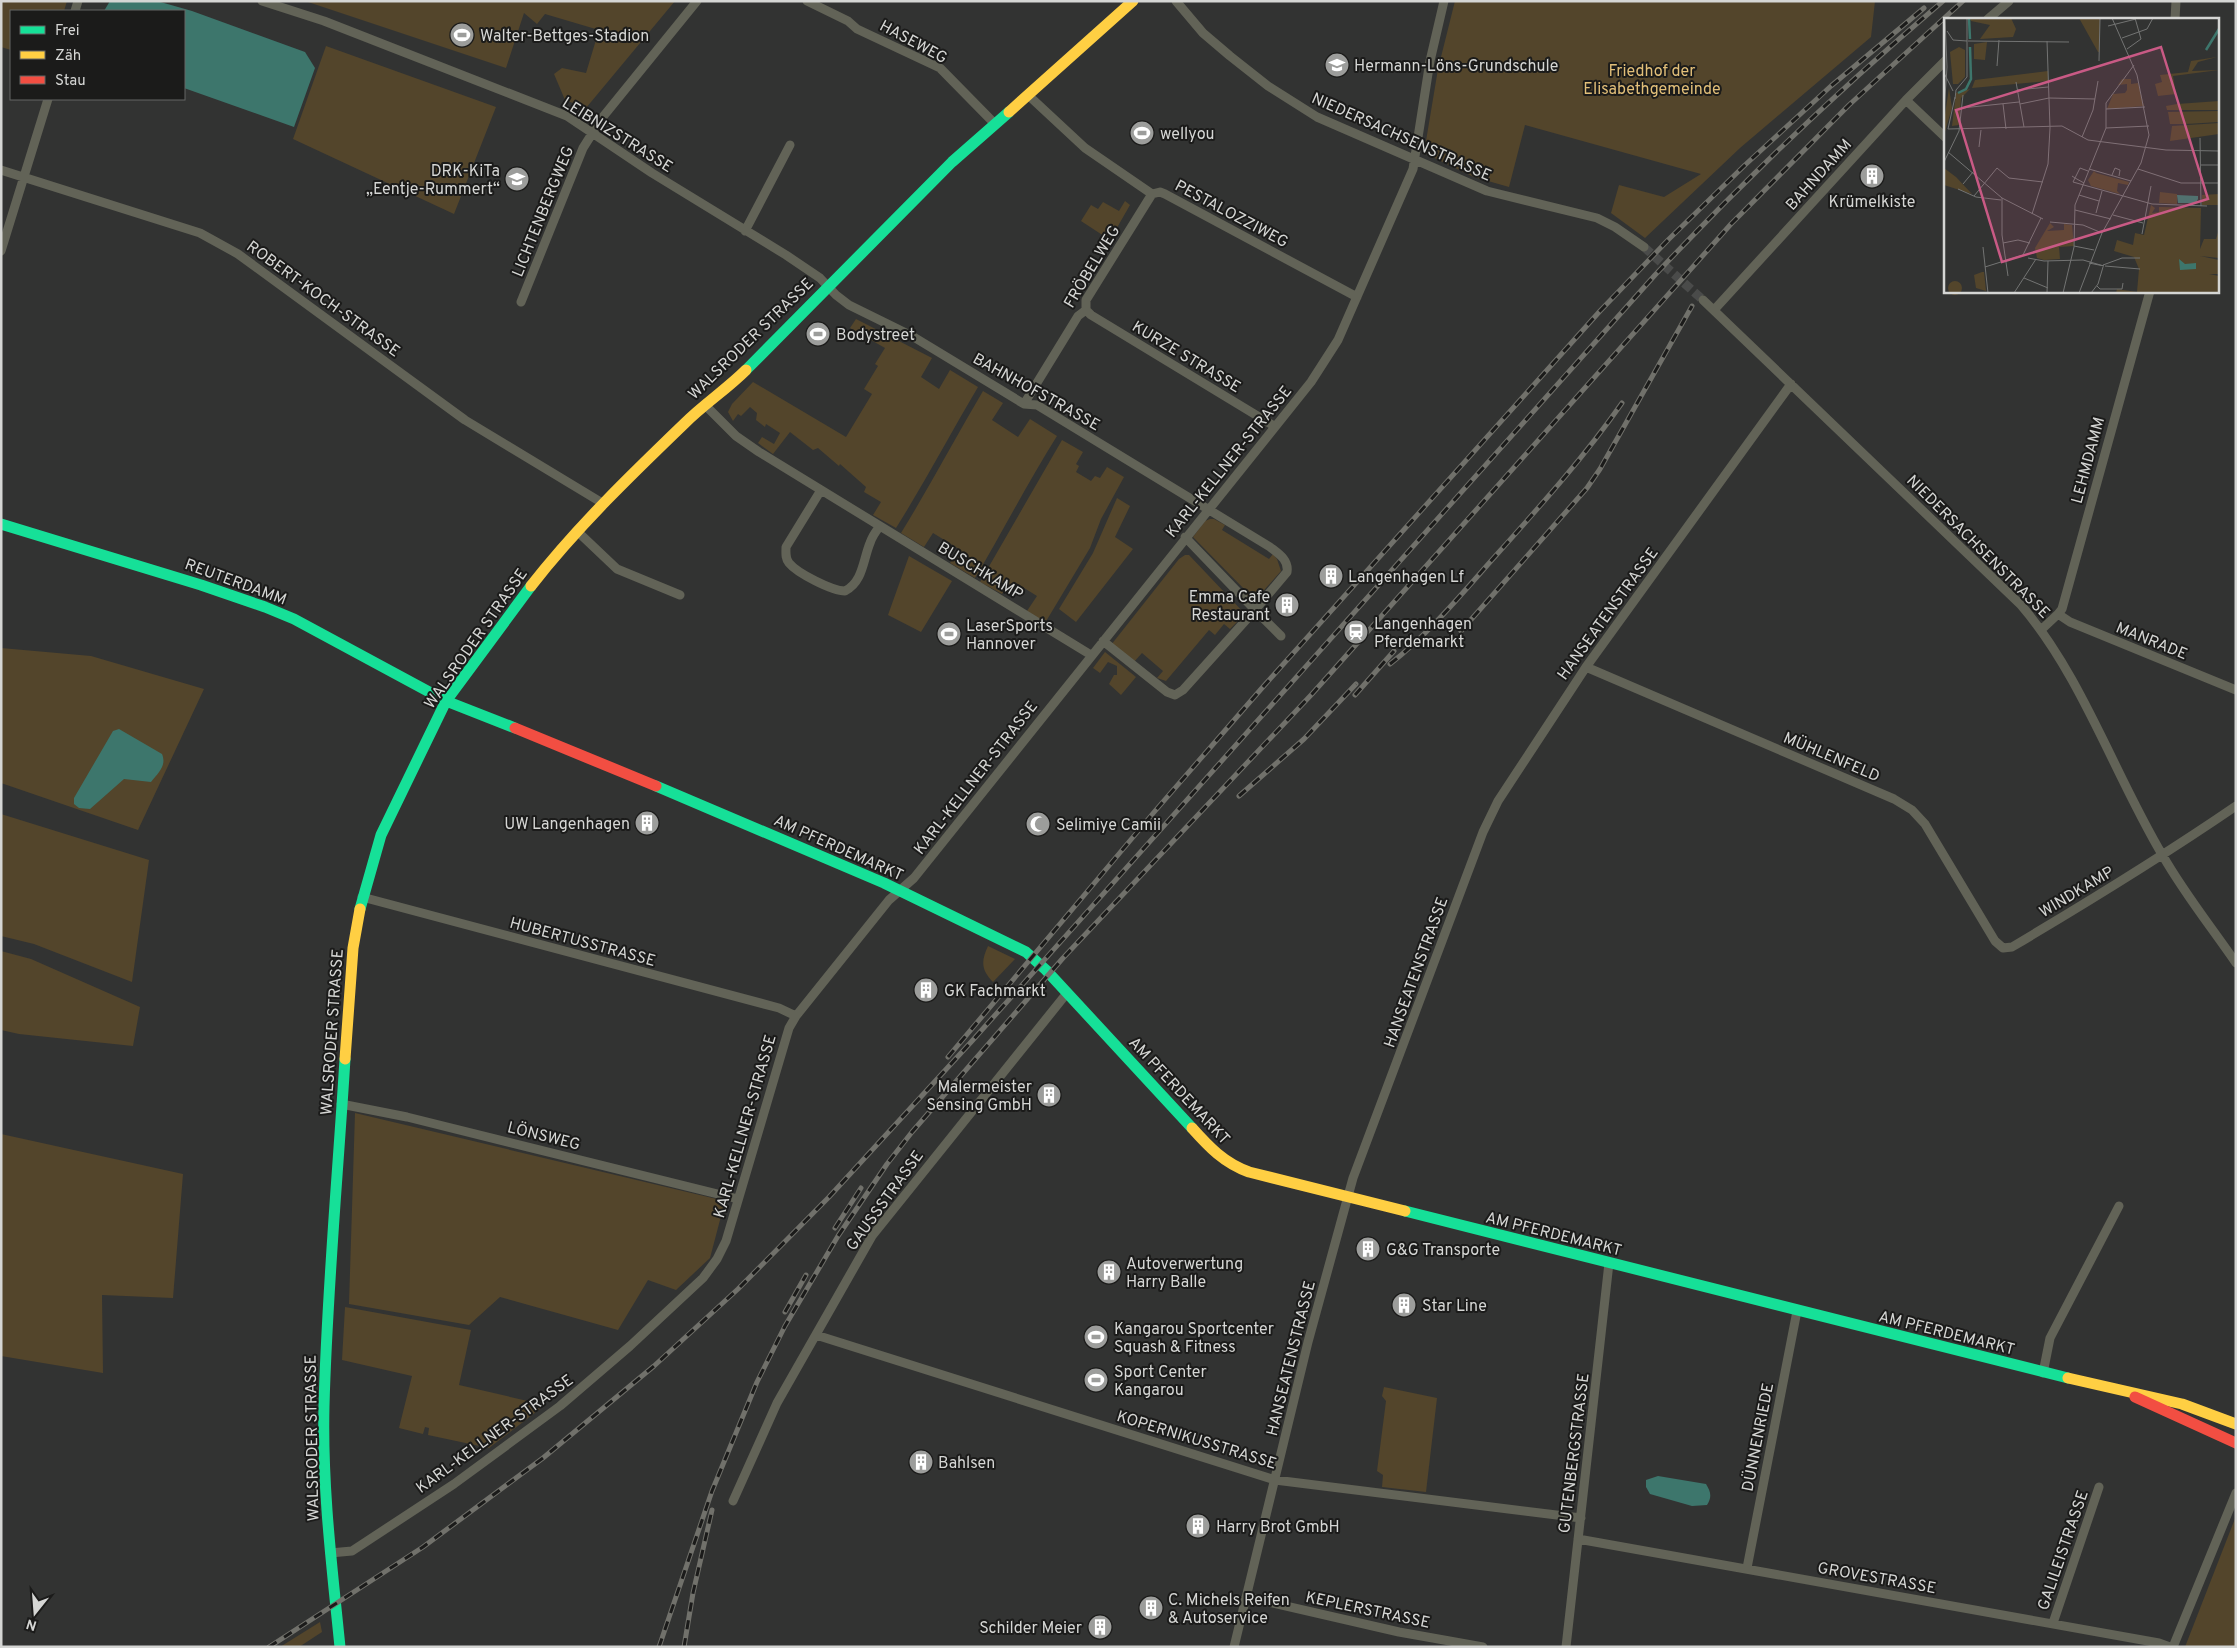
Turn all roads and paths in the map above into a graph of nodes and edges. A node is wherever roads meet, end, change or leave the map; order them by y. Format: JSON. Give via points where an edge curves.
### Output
{"nodes":[{"id":1,"x":262,"y":1,"type":"edge"},
{"id":2,"x":697,"y":1,"type":"edge"},
{"id":3,"x":808,"y":1,"type":"edge"},
{"id":4,"x":1132,"y":1,"type":"edge"},
{"id":5,"x":1176,"y":1,"type":"edge"},
{"id":6,"x":1444,"y":1,"type":"edge"},
{"id":7,"x":2176,"y":1,"type":"edge"},
{"id":8,"x":2005,"y":2,"type":"edge"},
{"id":9,"x":1989,"y":18,"type":"edge"},
{"id":10,"x":2175,"y":18,"type":"edge"},
{"id":11,"x":1944,"y":62,"type":"edge"},
{"id":12,"x":1028,"y":95,"type":"junction"},
{"id":13,"x":48,"y":100,"type":"edge"},
{"id":14,"x":1906,"y":100,"type":"junction"},
{"id":15,"x":995,"y":124,"type":"junction"},
{"id":16,"x":593,"y":132,"type":"junction"},
{"id":17,"x":1944,"y":136,"type":"edge"},
{"id":18,"x":790,"y":145,"type":"dead end"},
{"id":19,"x":1414,"y":161,"type":"junction"},
{"id":20,"x":1,"y":170,"type":"edge"},
{"id":21,"x":25,"y":177,"type":"junction"},
{"id":22,"x":1152,"y":194,"type":"junction"},
{"id":23,"x":745,"y":231,"type":"junction"},
{"id":24,"x":1644,"y":248,"type":"tunnel mouth"},
{"id":25,"x":1,"y":251,"type":"edge"},
{"id":26,"x":827,"y":286,"type":"junction"},
{"id":27,"x":2150,"y":292,"type":"edge"},
{"id":28,"x":1357,"y":297,"type":"junction"},
{"id":29,"x":1703,"y":300,"type":"tunnel mouth"},
{"id":30,"x":521,"y":302,"type":"dead end"},
{"id":31,"x":1086,"y":310,"type":"junction"},
{"id":32,"x":1714,"y":310,"type":"junction"},
{"id":33,"x":1791,"y":384,"type":"junction"},
{"id":34,"x":1024,"y":404,"type":"junction"},
{"id":35,"x":706,"y":406,"type":"junction"},
{"id":36,"x":1274,"y":426,"type":"junction"},
{"id":37,"x":821,"y":490,"type":"junction"},
{"id":38,"x":604,"y":504,"type":"junction"},
{"id":39,"x":1207,"y":509,"type":"junction"},
{"id":40,"x":1,"y":524,"type":"edge"},
{"id":41,"x":880,"y":526,"type":"junction"},
{"id":42,"x":578,"y":532,"type":"junction"},
{"id":43,"x":1186,"y":537,"type":"junction"},
{"id":44,"x":680,"y":595,"type":"dead end"},
{"id":45,"x":1255,"y":610,"type":"junction"},
{"id":46,"x":2058,"y":614,"type":"junction"},
{"id":47,"x":2042,"y":628,"type":"junction"},
{"id":48,"x":1281,"y":636,"type":"dead end"},
{"id":49,"x":1102,"y":641,"type":"junction"},
{"id":50,"x":1091,"y":656,"type":"junction"},
{"id":51,"x":1586,"y":666,"type":"junction"},
{"id":52,"x":2236,"y":690,"type":"edge"},
{"id":53,"x":446,"y":701,"type":"junction"},
{"id":54,"x":2236,"y":806,"type":"edge"},
{"id":55,"x":2163,"y":856,"type":"junction"},
{"id":56,"x":900,"y":891,"type":"junction"},
{"id":57,"x":362,"y":897,"type":"junction"},
{"id":58,"x":2003,"y":948,"type":"joint"},
{"id":59,"x":2236,"y":963,"type":"edge"},
{"id":60,"x":1067,"y":993,"type":"junction"},
{"id":61,"x":796,"y":1016,"type":"junction"},
{"id":62,"x":341,"y":1104,"type":"junction"},
{"id":63,"x":1348,"y":1197,"type":"junction"},
{"id":64,"x":738,"y":1199,"type":"junction"},
{"id":65,"x":2119,"y":1206,"type":"dead end"},
{"id":66,"x":1609,"y":1263,"type":"junction"},
{"id":67,"x":1797,"y":1311,"type":"junction"},
{"id":68,"x":816,"y":1334,"type":"junction"},
{"id":69,"x":2043,"y":1373,"type":"junction"},
{"id":70,"x":2126,"y":1393,"type":"junction"},
{"id":71,"x":2236,"y":1424,"type":"edge"},
{"id":72,"x":2236,"y":1443,"type":"edge"},
{"id":73,"x":1275,"y":1480,"type":"junction"},
{"id":74,"x":2099,"y":1486,"type":"dead end"},
{"id":75,"x":2236,"y":1493,"type":"edge"},
{"id":76,"x":733,"y":1501,"type":"dead end"},
{"id":77,"x":1581,"y":1518,"type":"junction"},
{"id":78,"x":1578,"y":1539,"type":"junction"},
{"id":79,"x":330,"y":1554,"type":"junction"},
{"id":80,"x":1746,"y":1568,"type":"junction"},
{"id":81,"x":1246,"y":1597,"type":"junction"},
{"id":82,"x":2053,"y":1623,"type":"junction"},
{"id":83,"x":340,"y":1647,"type":"edge"},
{"id":84,"x":1234,"y":1647,"type":"edge"},
{"id":85,"x":1483,"y":1647,"type":"edge"},
{"id":86,"x":1566,"y":1647,"type":"edge"},
{"id":87,"x":2172,"y":1647,"type":"edge"}],
"edges":[{"from":1,"to":16,"type":"street","name":"LEIBNIZSTRASSE","via":[[324,21],[544,106]]},
{"from":2,"to":16,"type":"street","name":"LICHTENBERGWEG"},
{"from":3,"to":15,"type":"street","name":"HASEWEG","via":[[940,68]]},
{"from":4,"to":12,"type":"street","name":"WALSRODER STRASSE"},
{"from":5,"to":19,"type":"street","name":"NIEDERSACHSENSTRASSE","via":[[1204,33],[1286,97],[1339,128]]},
{"from":6,"to":19,"type":"street","name":"KARL-KELLNER-STRASSE","via":[[1430,61]]},
{"from":7,"to":10,"type":"street"},
{"from":8,"to":9,"type":"street"},
{"from":11,"to":14,"type":"street","name":"BAHNDAMM"},
{"from":12,"to":15,"type":"street","name":"WALSRODER STRASSE"},
{"from":12,"to":22,"type":"street","name":"PESTALOZZIWEG","via":[[1085,148]]},
{"from":13,"to":21,"type":"street"},
{"from":14,"to":17,"type":"street"},
{"from":14,"to":32,"type":"street","name":"BAHNDAMM"},
{"from":15,"to":26,"type":"street","name":"WALSRODER STRASSE"},
{"from":16,"to":23,"type":"street","name":"LEIBNIZSTRASSE"},
{"from":16,"to":30,"type":"street","name":"LICHTENBERGWEG","via":[[583,148]]},
{"from":18,"to":23,"type":"street"},
{"from":19,"to":24,"type":"street","name":"NIEDERSACHSENSTRASSE","via":[[1487,191],[1597,218]]},
{"from":19,"to":28,"type":"street","name":"KARL-KELLNER-STRASSE","via":[[1388,231]]},
{"from":20,"to":21,"type":"street","name":"ROBERT-KOCH-STRASSE"},
{"from":21,"to":25,"type":"street"},
{"from":21,"to":38,"type":"street","name":"ROBERT-KOCH-STRASSE","via":[[219,242],[465,420]]},
{"from":22,"to":28,"type":"street","name":"PESTALOZZIWEG","via":[[1165,194]]},
{"from":22,"to":31,"type":"street","name":"FRÖBELWEG","via":[[1086,300]]},
{"from":23,"to":26,"type":"street","name":"LEIBNIZSTRASSE","via":[[786,255]]},
{"from":26,"to":34,"type":"street","name":"BAHNHOFSTRASSE","via":[[849,305],[912,336]]},
{"from":26,"to":35,"type":"street","name":"WALSRODER STRASSE","via":[[754,362]]},
{"from":27,"to":46,"type":"street","name":"LEHMDAMM"},
{"from":28,"to":36,"type":"street","name":"KARL-KELLNER-STRASSE","via":[[1325,361]]},
{"from":29,"to":32,"type":"street","name":"NIEDERSACHSENSTRASSE"},
{"from":31,"to":34,"type":"street","name":"FRÖBELWEG","via":[[1078,316]]},
{"from":31,"to":36,"type":"street","name":"KURZE STRASSE"},
{"from":32,"to":33,"type":"street","name":"NIEDERSACHSENSTRASSE"},
{"from":33,"to":47,"type":"street","name":"NIEDERSACHSENSTRASSE"},
{"from":33,"to":51,"type":"street","name":"HANSEATENSTRASSE"},
{"from":34,"to":39,"type":"street","name":"BAHNHOFSTRASSE","via":[[1037,405]]},
{"from":35,"to":37,"type":"street","name":"BUSCHKAMP","via":[[736,436]]},
{"from":35,"to":38,"type":"street","name":"WALSRODER STRASSE"},
{"from":36,"to":39,"type":"street","name":"KARL-KELLNER-STRASSE"},
{"from":37,"to":41,"type":"street","name":"BUSCHKAMP"},
{"from":37,"to":41,"type":"street","via":[[786,548],[786,556],[789,564],[827,588],[845,591],[853,587],[870,542]]},
{"from":38,"to":42,"type":"street","name":"WALSRODER STRASSE"},
{"from":39,"to":43,"type":"street","name":"KARL-KELLNER-STRASSE"},
{"from":39,"to":45,"type":"street","name":"BAHNHOFSTRASSE","via":[[1270,547],[1284,558],[1288,566],[1283,579]]},
{"from":40,"to":53,"type":"street","name":"REUTERDAMM","via":[[265,607],[294,619]]},
{"from":41,"to":50,"type":"street","name":"BUSCHKAMP"},
{"from":42,"to":44,"type":"street","via":[[617,569]]},
{"from":42,"to":53,"type":"street","name":"WALSRODER STRASSE","via":[[510,612]]},
{"from":43,"to":45,"type":"street"},
{"from":43,"to":49,"type":"street","name":"KARL-KELLNER-STRASSE"},
{"from":45,"to":48,"type":"street"},
{"from":45,"to":49,"type":"street","via":[[1175,695]]},
{"from":46,"to":47,"type":"street","name":"LEHMDAMM"},
{"from":46,"to":52,"type":"street","name":"MANRADE","via":[[2070,622]]},
{"from":47,"to":55,"type":"street","name":"NIEDERSACHSENSTRASSE"},
{"from":49,"to":50,"type":"street","name":"KARL-KELLNER-STRASSE"},
{"from":50,"to":56,"type":"street","name":"KARL-KELLNER-STRASSE","via":[[912,882]]},
{"from":51,"to":58,"type":"street","name":"MÜHLENFELD","via":[[1894,798],[1912,810],[1926,824],[1995,941]]},
{"from":51,"to":63,"type":"street","name":"HANSEATENSTRASSE","via":[[1508,785],[1483,832]]},
{"from":53,"to":56,"type":"street","name":"AM PFERDEMARKT","via":[[811,851]]},
{"from":53,"to":57,"type":"street","name":"WALSRODER STRASSE","via":[[380,835]]},
{"from":54,"to":55,"type":"street","name":"WINDKAMP"},
{"from":55,"to":58,"type":"street","name":"WINDKAMP","via":[[2012,947]]},
{"from":55,"to":59,"type":"street","name":"NIEDERSACHSENSTRASSE"},
{"from":56,"to":60,"type":"street","name":"AM PFERDEMARKT","via":[[1026,952]]},
{"from":56,"to":61,"type":"street","name":"KARL-KELLNER-STRASSE","via":[[889,900]]},
{"from":57,"to":61,"type":"street","name":"HUBERTUSSTRASSE","via":[[779,1008]]},
{"from":57,"to":62,"type":"street","name":"WALSRODER STRASSE","via":[[351,968]]},
{"from":60,"to":63,"type":"street","name":"AM PFERDEMARKT","via":[[1217,1155],[1248,1172]]},
{"from":60,"to":68,"type":"street","name":"GAUSSSTRASSE","via":[[872,1236]]},
{"from":61,"to":64,"type":"street","name":"KARL-KELLNER-STRASSE","via":[[789,1028]]},
{"from":62,"to":64,"type":"street","name":"LÖNSWEG","via":[[407,1117]]},
{"from":62,"to":79,"type":"street","name":"WALSRODER STRASSE","via":[[324,1407]]},
{"from":63,"to":66,"type":"street","name":"AM PFERDEMARKT"},
{"from":63,"to":73,"type":"street","name":"HANSEATENSTRASSE","via":[[1308,1342]]},
{"from":64,"to":79,"type":"street","name":"KARL-KELLNER-STRASSE","via":[[726,1241],[717,1259],[703,1278],[630,1346],[560,1406],[454,1484],[352,1551]]},
{"from":65,"to":69,"type":"street","via":[[2050,1338]]},
{"from":66,"to":67,"type":"street","name":"AM PFERDEMARKT"},
{"from":66,"to":77,"type":"street","name":"GUTENBERGSTRASSE"},
{"from":67,"to":69,"type":"street","name":"AM PFERDEMARKT"},
{"from":67,"to":80,"type":"street","name":"DÜNNENRIEDE"},
{"from":68,"to":73,"type":"street","name":"KOPERNIKUSSTRASSE"},
{"from":68,"to":76,"type":"street","name":"GAUSSSTRASSE","via":[[777,1402]]},
{"from":69,"to":70,"type":"street","name":"AM PFERDEMARKT"},
{"from":70,"to":71,"type":"street","name":"AM PFERDEMARKT","via":[[2186,1405]]},
{"from":70,"to":72,"type":"street","name":"AM PFERDEMARKT"},
{"from":73,"to":77,"type":"street","name":"KOPERNIKUSSTRASSE"},
{"from":73,"to":81,"type":"street","name":"HANSEATENSTRASSE"},
{"from":74,"to":82,"type":"street","name":"GALILEISTRASSE"},
{"from":75,"to":87,"type":"street","name":"GROVESTRASSE"},
{"from":77,"to":78,"type":"street","name":"GUTENBERGSTRASSE"},
{"from":78,"to":80,"type":"street","name":"GROVESTRASSE"},
{"from":78,"to":86,"type":"street","name":"GUTENBERGSTRASSE"},
{"from":79,"to":83,"type":"street","name":"WALSRODER STRASSE"},
{"from":80,"to":82,"type":"street","name":"GROVESTRASSE"},
{"from":81,"to":84,"type":"street","name":"HANSEATENSTRASSE"},
{"from":81,"to":85,"type":"street","name":"KEPLERSTRASSE","via":[[1399,1632]]},
{"from":82,"to":87,"type":"street","name":"GROVESTRASSE"}]}
